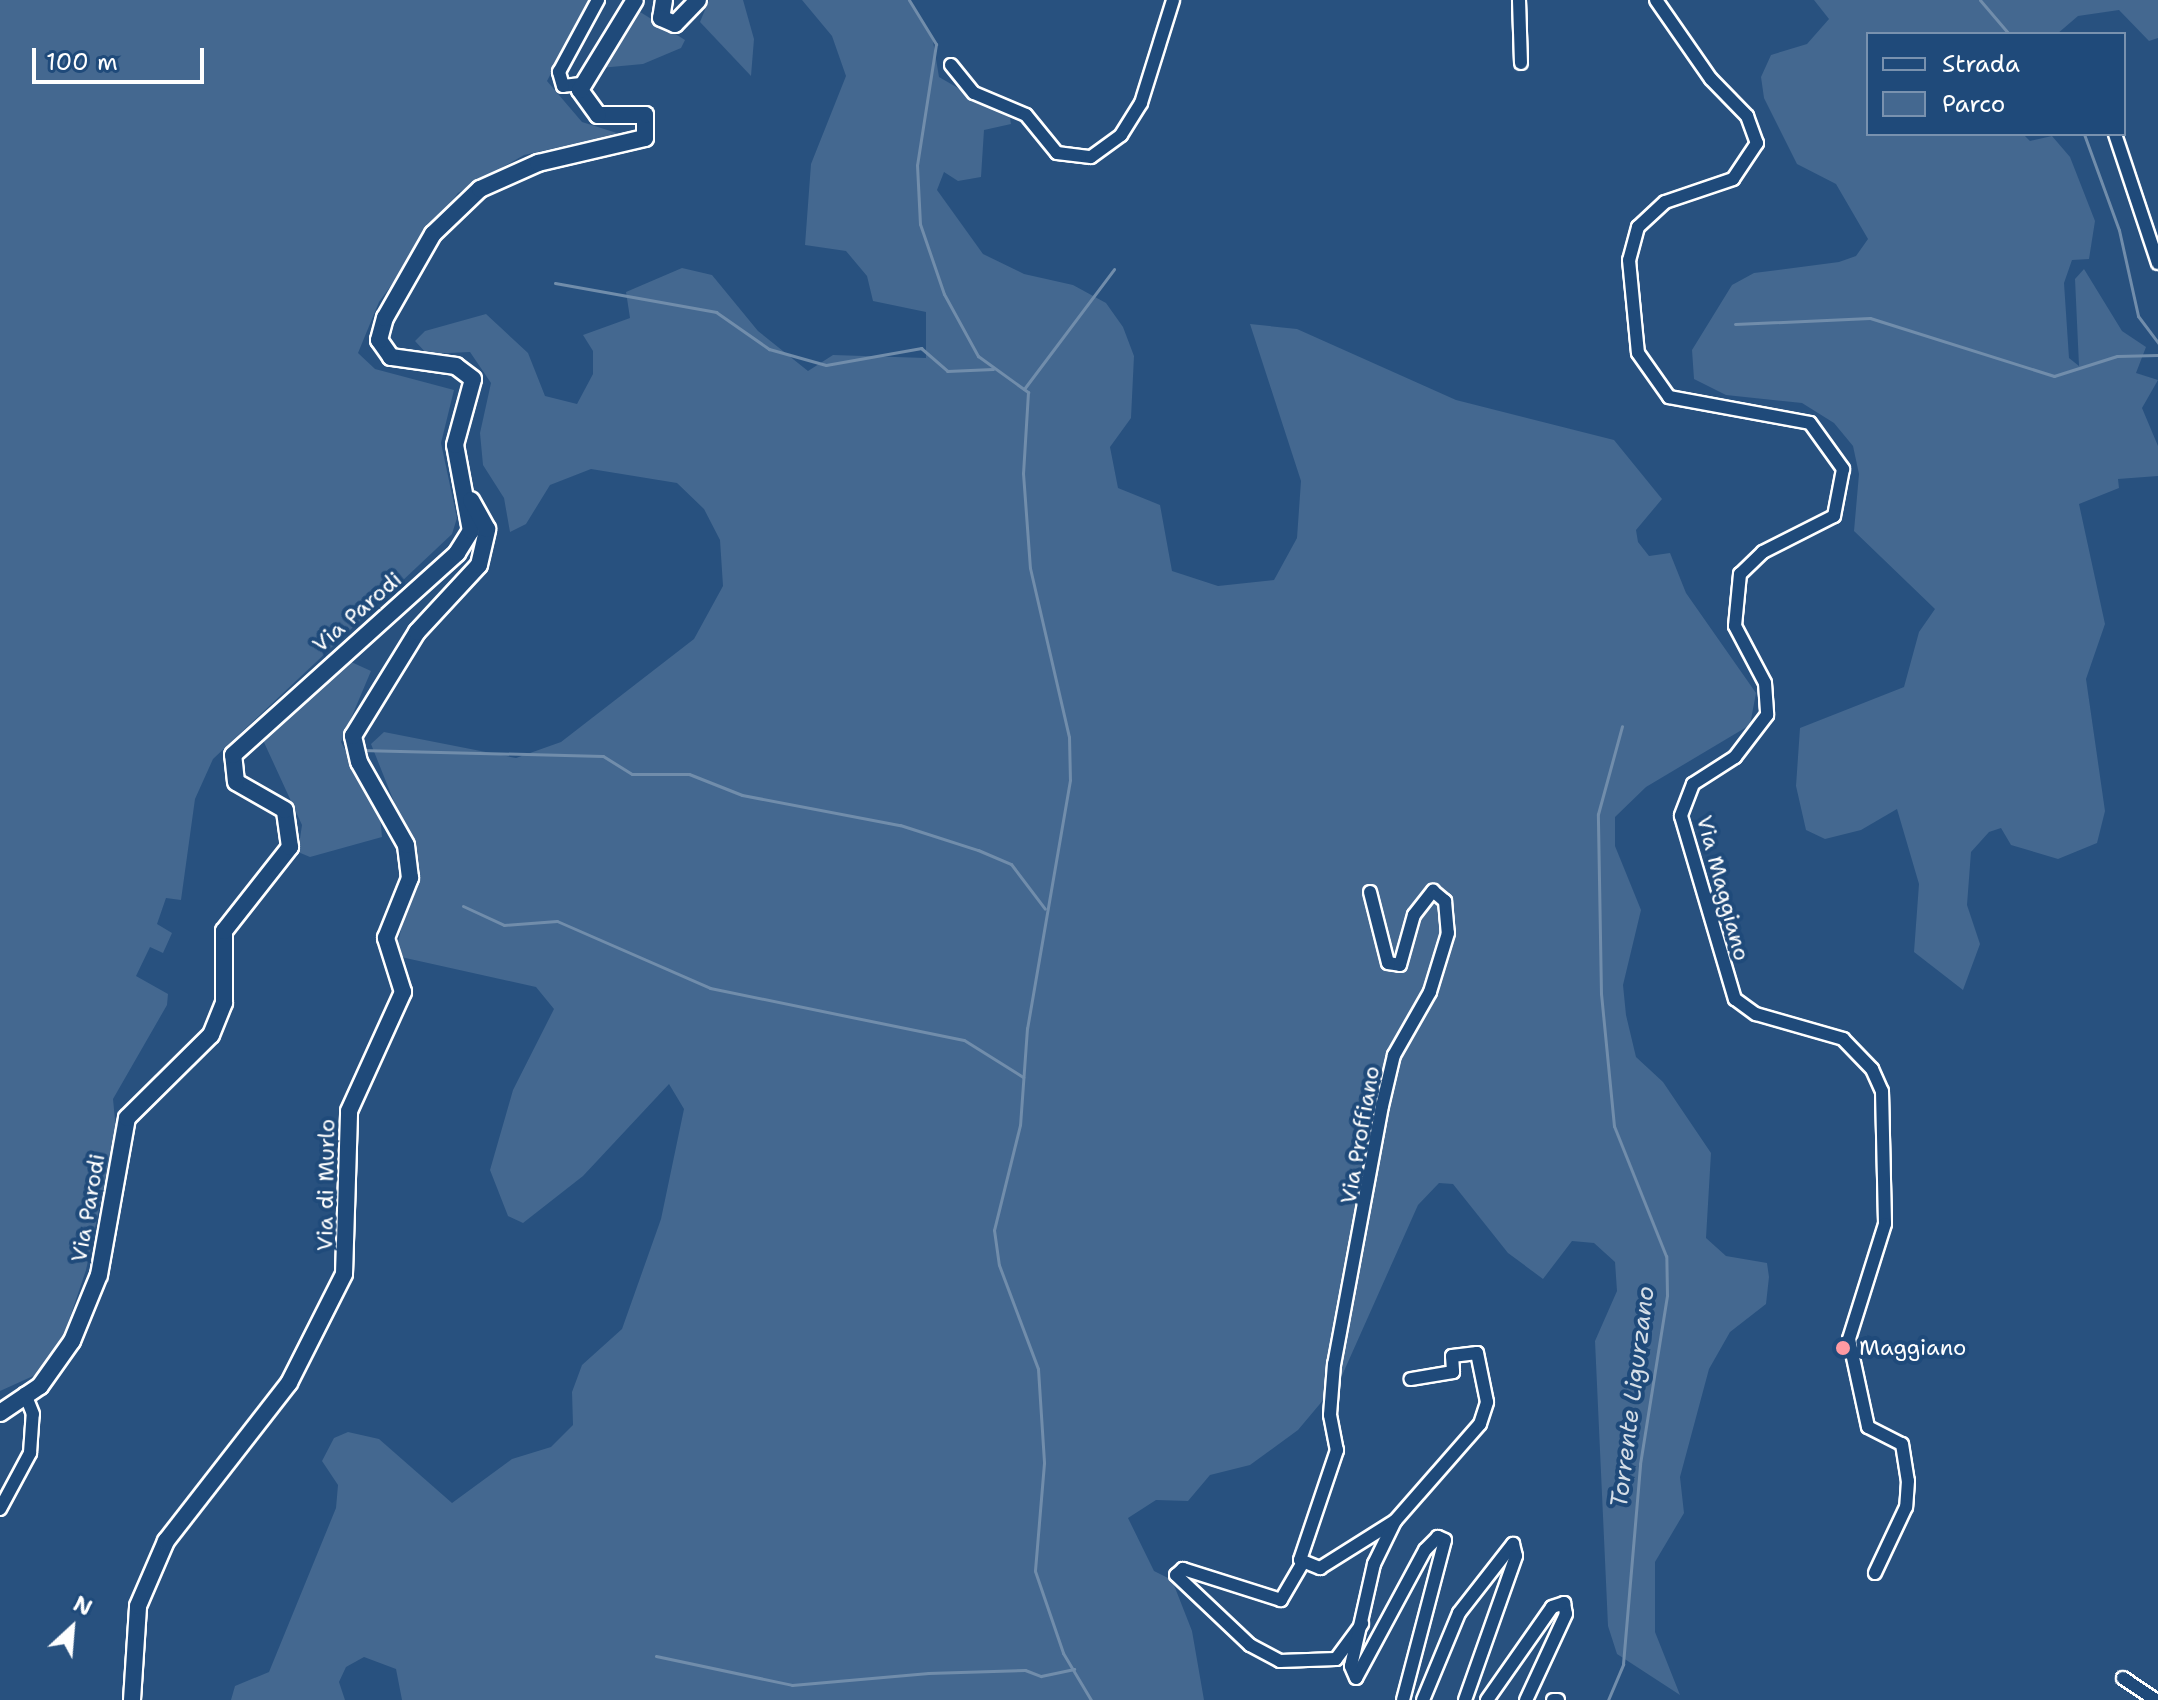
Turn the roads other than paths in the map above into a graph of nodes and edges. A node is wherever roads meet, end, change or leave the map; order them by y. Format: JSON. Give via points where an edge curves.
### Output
{"nodes":[{"id":1,"x":598,"y":0,"type":"edge"},
{"id":2,"x":635,"y":0,"type":"edge"},
{"id":3,"x":664,"y":0,"type":"edge"},
{"id":4,"x":698,"y":0,"type":"edge"},
{"id":5,"x":1173,"y":0,"type":"edge"},
{"id":6,"x":1519,"y":0,"type":"edge"},
{"id":7,"x":1656,"y":0,"type":"edge"},
{"id":8,"x":1521,"y":63,"type":"dead end"},
{"id":9,"x":951,"y":65,"type":"dead end"},
{"id":10,"x":581,"y":84,"type":"junction"},
{"id":11,"x":2116,"y":136,"type":"edge"},
{"id":12,"x":2158,"y":263,"type":"edge"},
{"id":13,"x":470,"y":499,"type":"junction"},
{"id":14,"x":1370,"y":892,"type":"dead end"},
{"id":15,"x":1411,"y":1379,"type":"dead end"},
{"id":16,"x":25,"y":1394,"type":"junction"},
{"id":17,"x":0,"y":1413,"type":"edge"},
{"id":18,"x":0,"y":1509,"type":"edge"},
{"id":19,"x":1395,"y":1521,"type":"junction"},
{"id":20,"x":1302,"y":1564,"type":"junction"},
{"id":21,"x":1875,"y":1573,"type":"dead end"},
{"id":22,"x":1362,"y":1624,"type":"junction"},
{"id":23,"x":2123,"y":1678,"type":"dead end"},
{"id":24,"x":132,"y":1700,"type":"edge"},
{"id":25,"x":1403,"y":1700,"type":"edge"},
{"id":26,"x":1423,"y":1700,"type":"edge"},
{"id":27,"x":1465,"y":1700,"type":"edge"},
{"id":28,"x":1487,"y":1700,"type":"edge"},
{"id":29,"x":1526,"y":1700,"type":"edge"},
{"id":30,"x":2156,"y":1700,"type":"edge"}],
"edges":[{"from":1,"to":10,"type":"street","via":[[559,72],[563,86]]},
{"from":2,"to":10,"type":"street"},
{"from":3,"to":4,"type":"street","via":[[661,18],[675,24]]},
{"from":5,"to":9,"type":"street","via":[[1141,103],[1121,135],[1091,157],[1057,153],[1026,115],[974,93]]},
{"from":6,"to":8,"type":"street"},
{"from":7,"to":21,"type":"street","name":"Via Maggiano","via":[[1711,79],[1747,116],[1757,143],[1733,179],[1665,202],[1638,227],[1629,260],[1638,353],[1669,397],[1810,423],[1843,469],[1834,516],[1763,552],[1740,574],[1735,626],[1765,683],[1767,715],[1735,757],[1693,784],[1681,816],[1735,999],[1756,1014],[1843,1039],[1867,1062],[1882,1091],[1885,1224],[1849,1339],[1868,1427],[1902,1444],[1908,1481],[1906,1507]]},
{"from":10,"to":13,"type":"street","name":"Via Parodi","via":[[593,112],[645,115],[645,138],[538,163],[480,189],[425,245],[381,327],[380,344],[391,357],[456,366],[473,379],[455,445]]},
{"from":11,"to":12,"type":"street"},
{"from":13,"to":16,"type":"street","name":"Via Parodi","via":[[471,531],[457,553],[233,755],[236,782],[285,810],[290,847],[224,931],[224,1003],[211,1035],[127,1118],[99,1275],[62,1359]]},
{"from":13,"to":24,"type":"street","name":"Via di Murlo","via":[[487,529],[479,565],[417,632],[353,736],[359,762],[406,845],[410,878],[386,938],[403,992],[349,1111],[344,1274],[289,1383],[166,1541],[138,1606]]},
{"from":14,"to":20,"type":"street","name":"Via Proffiano","via":[[1388,963],[1400,965],[1414,915],[1433,891],[1445,901],[1448,933],[1430,992],[1394,1055],[1382,1106],[1334,1364],[1330,1415],[1337,1450]]},
{"from":15,"to":19,"type":"street","name":"Via Proffiano","via":[[1453,1372],[1452,1356],[1477,1353],[1487,1402],[1480,1424]]},
{"from":16,"to":17,"type":"street","name":"Via Parodi"},
{"from":16,"to":18,"type":"street","via":[[33,1414],[30,1453]]},
{"from":19,"to":20,"type":"street","name":"Via Proffiano","via":[[1320,1568]]},
{"from":19,"to":22,"type":"street","name":"Via Proffiano","via":[[1378,1552]]},
{"from":20,"to":22,"type":"street","name":"Via Proffiano","via":[[1281,1600],[1183,1569],[1176,1575],[1250,1645],[1280,1661],[1336,1659]]},
{"from":22,"to":25,"type":"street","name":"Via Proffiano","via":[[1356,1678],[1425,1550],[1444,1538],[1446,1552]]},
{"from":23,"to":30,"type":"street"},
{"from":26,"to":27,"type":"street","via":[[1459,1613],[1501,1551],[1513,1544],[1516,1556]]},
{"from":28,"to":29,"type":"street","via":[[1552,1607],[1564,1603],[1566,1614]]}]}
